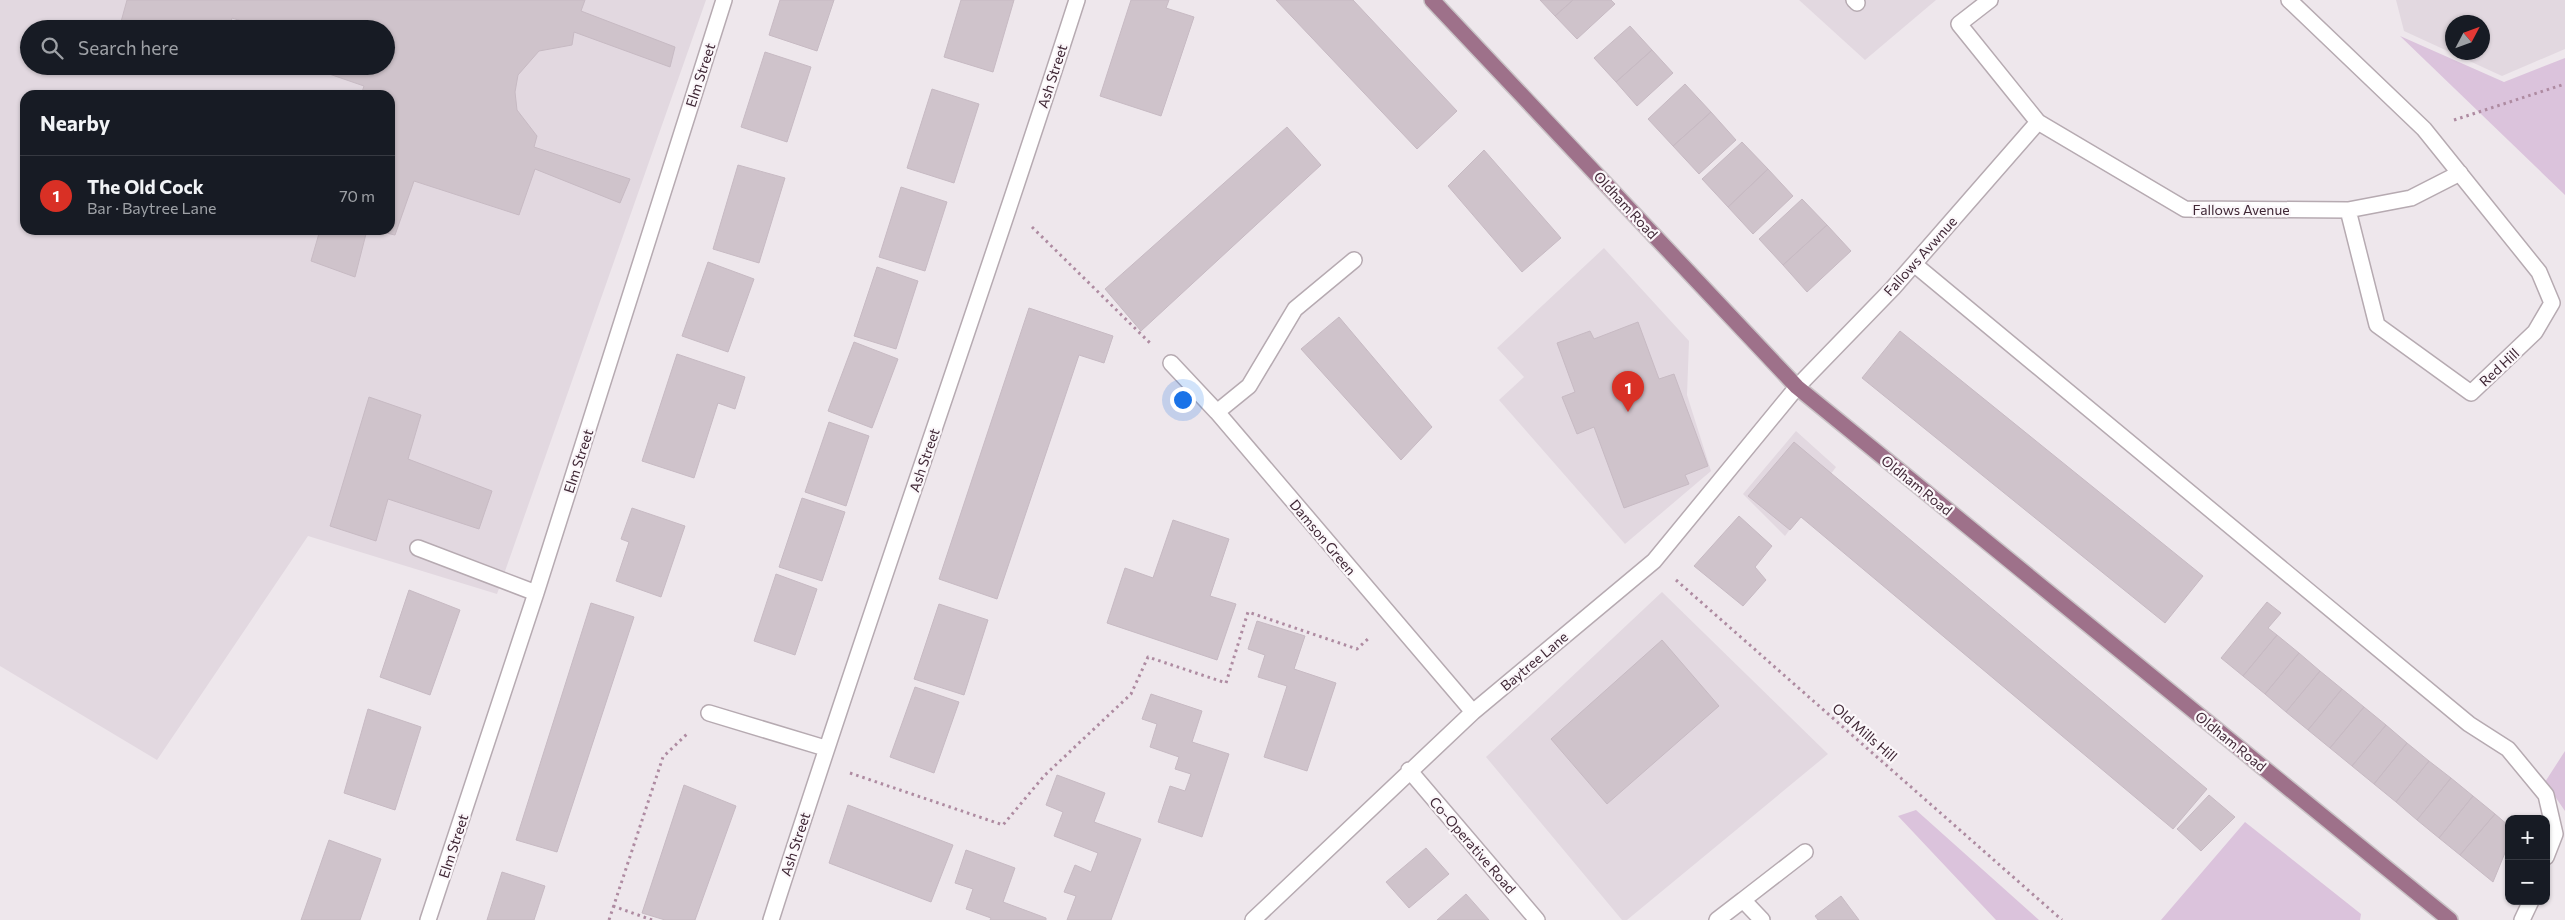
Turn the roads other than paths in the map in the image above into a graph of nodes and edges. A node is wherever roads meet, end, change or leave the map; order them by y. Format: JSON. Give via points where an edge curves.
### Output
{"nodes":[{"id":1,"x":724,"y":0,"type":"edge"},
{"id":2,"x":1077,"y":0,"type":"edge"},
{"id":3,"x":1432,"y":0,"type":"edge"},
{"id":4,"x":1990,"y":0,"type":"edge"},
{"id":5,"x":2289,"y":0,"type":"edge"},
{"id":6,"x":2038,"y":122,"type":"junction"},
{"id":7,"x":2460,"y":173,"type":"junction"},
{"id":8,"x":2348,"y":210,"type":"junction"},
{"id":9,"x":1354,"y":260,"type":"dead end"},
{"id":10,"x":1914,"y":264,"type":"junction"},
{"id":11,"x":1171,"y":363,"type":"road end"},
{"id":12,"x":1797,"y":387,"type":"junction"},
{"id":13,"x":1217,"y":412,"type":"junction"},
{"id":14,"x":418,"y":548,"type":"dead end"},
{"id":15,"x":536,"y":593,"type":"junction"},
{"id":16,"x":1473,"y":712,"type":"junction"},
{"id":17,"x":709,"y":713,"type":"road end"},
{"id":18,"x":823,"y":756,"type":"junction"},
{"id":19,"x":1409,"y":770,"type":"junction"},
{"id":20,"x":2550,"y":846,"type":"edge"},
{"id":21,"x":1805,"y":852,"type":"dead end"},
{"id":22,"x":1743,"y":900,"type":"junction"},
{"id":23,"x":2529,"y":905,"type":"edge"},
{"id":24,"x":428,"y":920,"type":"edge"},
{"id":25,"x":771,"y":920,"type":"edge"},
{"id":26,"x":1253,"y":920,"type":"edge"},
{"id":27,"x":1537,"y":920,"type":"edge"},
{"id":28,"x":1717,"y":920,"type":"edge"},
{"id":29,"x":1762,"y":920,"type":"edge"},
{"id":30,"x":2450,"y":920,"type":"edge"},
{"id":31,"x":2522,"y":920,"type":"edge"}],
"edges":[{"from":1,"to":15,"type":"street","name":"Elm Street"},
{"from":2,"to":18,"type":"street","name":"Ash Street","via":[[1011,206]]},
{"from":3,"to":12,"type":"main road","name":"Oldham Road"},
{"from":4,"to":6,"type":"street","via":[[1959,24]]},
{"from":5,"to":7,"type":"street","via":[[2424,129]]},
{"from":6,"to":8,"type":"street","name":"Fallows Avenue","via":[[2185,209]]},
{"from":6,"to":10,"type":"street","name":"Fallows Avwnue"},
{"from":7,"to":8,"type":"street","name":"Fallows Avenue","via":[[2411,198]]},
{"from":7,"to":8,"type":"street","name":"Red Hill","via":[[2539,272],[2552,303],[2535,332],[2471,393],[2377,325]]},
{"from":9,"to":13,"type":"street","via":[[1295,309],[1249,386]]},
{"from":10,"to":12,"type":"street","name":"Fallows Avwnue"},
{"from":10,"to":20,"type":"street","via":[[2469,724],[2508,749],[2546,795],[2554,834]]},
{"from":11,"to":13,"type":"street","name":"Damson Green"},
{"from":12,"to":16,"type":"street","name":"Baytree Lane","via":[[1654,561]]},
{"from":12,"to":30,"type":"main road","name":"Oldham Road"},
{"from":13,"to":16,"type":"street","name":"Damson Green"},
{"from":14,"to":15,"type":"street"},
{"from":15,"to":24,"type":"street","name":"Elm Street"},
{"from":16,"to":19,"type":"street","name":"Baytree Lane"},
{"from":17,"to":18,"type":"street"},
{"from":18,"to":25,"type":"street","name":"Ash Street"},
{"from":19,"to":26,"type":"street","name":"Baytree Lane"},
{"from":19,"to":27,"type":"street","name":"Co-Operative Road"},
{"from":21,"to":22,"type":"street"},
{"from":22,"to":28,"type":"street"},
{"from":22,"to":29,"type":"street"},
{"from":23,"to":31,"type":"street"}]}
